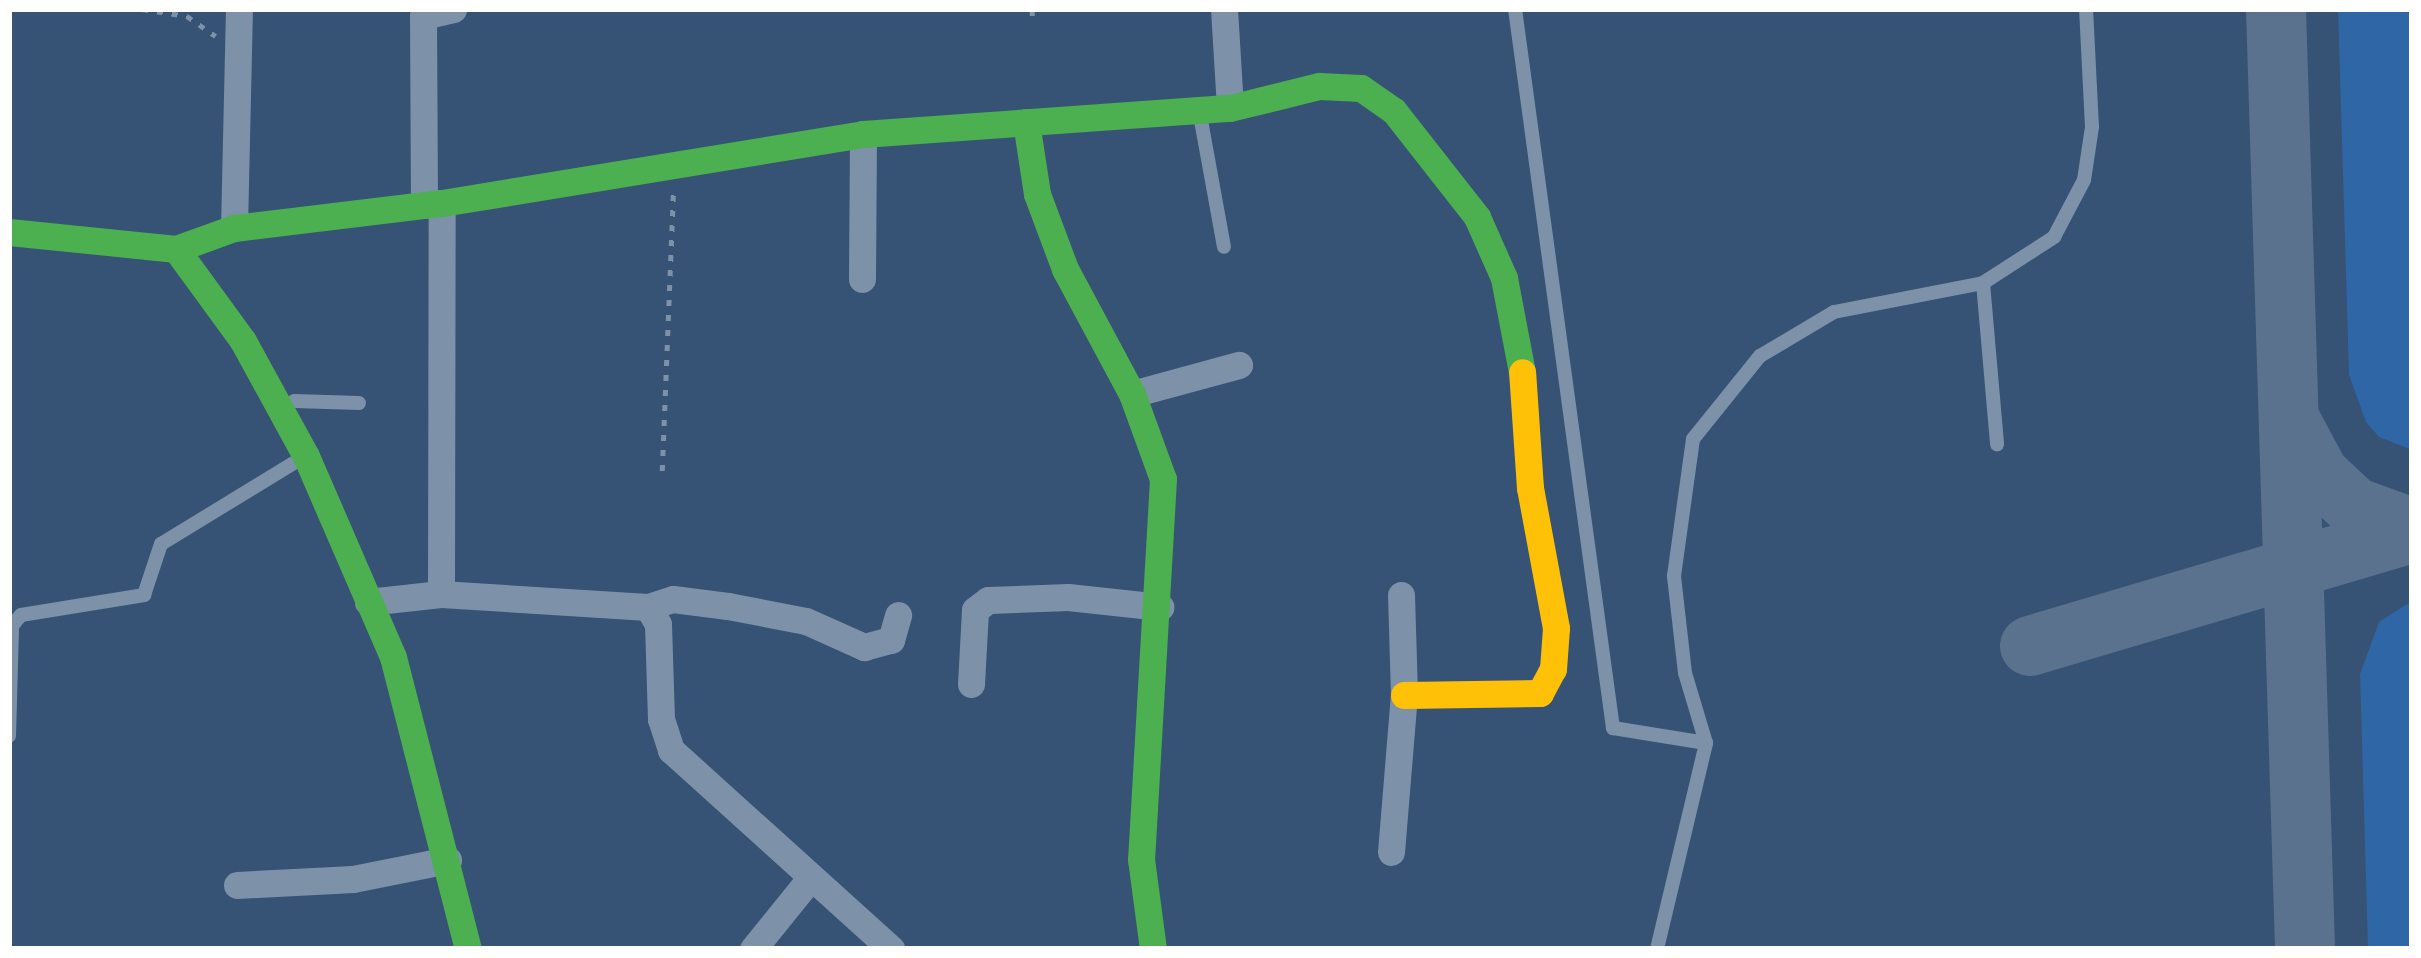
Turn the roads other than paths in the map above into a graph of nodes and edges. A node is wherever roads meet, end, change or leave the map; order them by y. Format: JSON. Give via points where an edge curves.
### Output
{"nodes":[{"id":1,"x":239,"y":9,"type":"edge"},
{"id":2,"x":453,"y":9,"type":"edge"},
{"id":3,"x":1224,"y":9,"type":"edge"},
{"id":4,"x":1515,"y":9,"type":"edge"},
{"id":5,"x":2086,"y":9,"type":"edge"},
{"id":6,"x":423,"y":13,"type":"edge"},
{"id":7,"x":1230,"y":108,"type":"junction"},
{"id":8,"x":1199,"y":110,"type":"junction"},
{"id":9,"x":1026,"y":122,"type":"junction"},
{"id":10,"x":863,"y":134,"type":"junction"},
{"id":11,"x":433,"y":204,"type":"junction"},
{"id":12,"x":234,"y":228,"type":"junction"},
{"id":13,"x":9,"y":232,"type":"edge"},
{"id":14,"x":1224,"y":247,"type":"dead end"},
{"id":15,"x":176,"y":249,"type":"junction"},
{"id":16,"x":862,"y":279,"type":"dead end"},
{"id":17,"x":1983,"y":283,"type":"junction"},
{"id":18,"x":1239,"y":365,"type":"dead end"},
{"id":19,"x":1132,"y":394,"type":"junction"},
{"id":20,"x":286,"y":401,"type":"junction"},
{"id":21,"x":359,"y":403,"type":"dead end"},
{"id":22,"x":1997,"y":444,"type":"dead end"},
{"id":23,"x":306,"y":456,"type":"junction"},
{"id":24,"x":441,"y":594,"type":"junction"},
{"id":25,"x":1401,"y":595,"type":"dead end"},
{"id":26,"x":368,"y":602,"type":"junction"},
{"id":27,"x":649,"y":607,"type":"junction"},
{"id":28,"x":1160,"y":608,"type":"junction"},
{"id":29,"x":898,"y":615,"type":"dead end"},
{"id":30,"x":971,"y":684,"type":"dead end"},
{"id":31,"x":1403,"y":695,"type":"junction"},
{"id":32,"x":9,"y":736,"type":"edge"},
{"id":33,"x":1706,"y":743,"type":"junction"},
{"id":34,"x":1391,"y":852,"type":"dead end"},
{"id":35,"x":448,"y":860,"type":"junction"},
{"id":36,"x":811,"y":877,"type":"junction"},
{"id":37,"x":237,"y":885,"type":"dead end"},
{"id":38,"x":468,"y":949,"type":"edge"},
{"id":39,"x":753,"y":949,"type":"edge"},
{"id":40,"x":891,"y":949,"type":"edge"},
{"id":41,"x":1153,"y":949,"type":"edge"},
{"id":42,"x":1657,"y":949,"type":"edge"}],
"edges":[{"from":1,"to":12,"type":"street"},
{"from":2,"to":6,"type":"street"},
{"from":3,"to":7,"type":"street"},
{"from":4,"to":33,"type":"lane","via":[[1613,728]]},
{"from":5,"to":17,"type":"lane","via":[[2092,127],[2073,209],[2054,237]]},
{"from":6,"to":11,"type":"street"},
{"from":7,"to":8,"type":"street"},
{"from":7,"to":31,"type":"street","via":[[1319,86],[1361,88],[1394,110],[1438,160],[1477,217],[1504,278],[1556,628],[1553,669],[1540,693]]},
{"from":8,"to":9,"type":"street"},
{"from":8,"to":14,"type":"lane"},
{"from":9,"to":10,"type":"street"},
{"from":9,"to":19,"type":"street","via":[[1037,194],[1065,269]]},
{"from":10,"to":11,"type":"street"},
{"from":10,"to":16,"type":"street"},
{"from":11,"to":12,"type":"street"},
{"from":11,"to":24,"type":"street"},
{"from":12,"to":15,"type":"street"},
{"from":13,"to":15,"type":"street"},
{"from":15,"to":20,"type":"street"},
{"from":17,"to":22,"type":"lane"},
{"from":17,"to":33,"type":"lane","via":[[1834,312],[1760,356],[1693,440],[1674,576],[1685,673]]},
{"from":18,"to":19,"type":"street"},
{"from":19,"to":28,"type":"street","via":[[1163,479]]},
{"from":20,"to":21,"type":"lane"},
{"from":20,"to":23,"type":"street"},
{"from":23,"to":26,"type":"street"},
{"from":23,"to":32,"type":"lane","via":[[161,544],[144,595],[21,615],[11,626]]},
{"from":24,"to":26,"type":"street"},
{"from":24,"to":27,"type":"street"},
{"from":25,"to":31,"type":"street"},
{"from":26,"to":35,"type":"street","via":[[393,658]]},
{"from":27,"to":29,"type":"street","via":[[673,599],[728,605],[806,621],[864,647],[891,640]]},
{"from":27,"to":36,"type":"street","via":[[658,624],[663,738]]},
{"from":28,"to":30,"type":"street","via":[[1068,596],[988,600],[975,610]]},
{"from":28,"to":41,"type":"street","via":[[1142,817]]},
{"from":31,"to":34,"type":"street"},
{"from":33,"to":42,"type":"lane"},
{"from":35,"to":37,"type":"street","via":[[353,879]]},
{"from":35,"to":38,"type":"street"},
{"from":36,"to":39,"type":"street"},
{"from":36,"to":40,"type":"street"}]}
